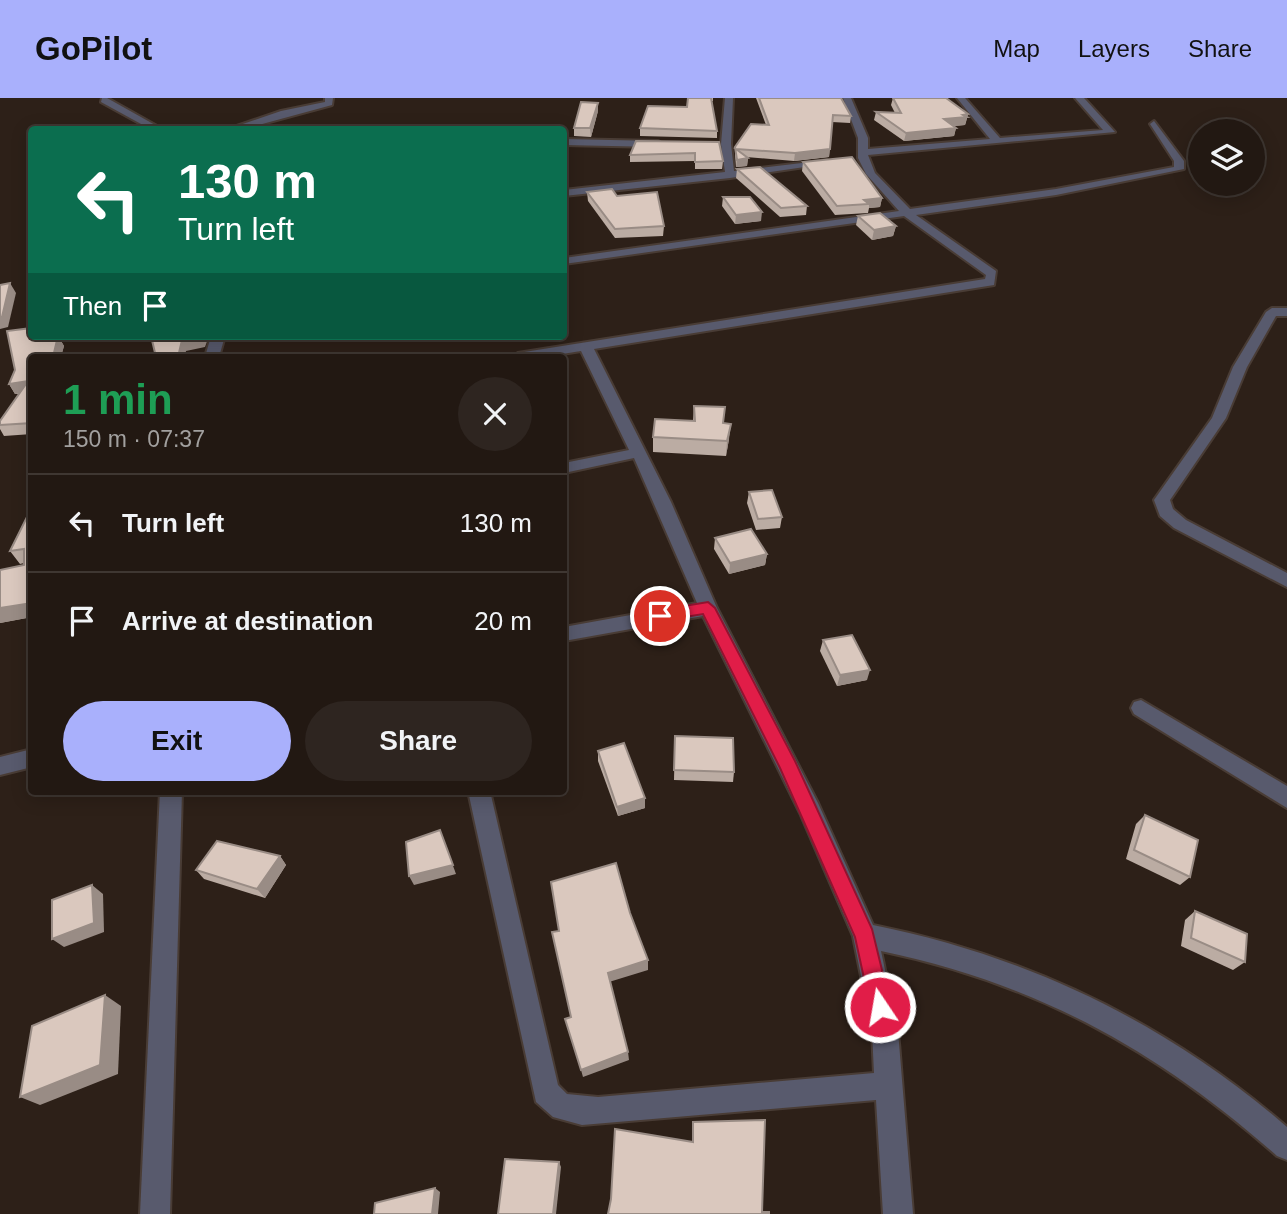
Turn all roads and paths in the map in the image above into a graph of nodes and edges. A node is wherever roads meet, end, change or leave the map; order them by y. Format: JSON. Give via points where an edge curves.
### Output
{"nodes":[{"id":1,"x":329,"y":98,"type":"edge"},
{"id":2,"x":729,"y":98,"type":"edge"},
{"id":3,"x":847,"y":98,"type":"edge"},
{"id":4,"x":961,"y":98,"type":"edge"},
{"id":5,"x":1079,"y":98,"type":"edge"},
{"id":6,"x":104,"y":100,"type":"dead end"},
{"id":7,"x":1154,"y":124,"type":"dead end"},
{"id":8,"x":153,"y":126,"type":"edge"},
{"id":9,"x":246,"y":126,"type":"edge"},
{"id":10,"x":997,"y":141,"type":"junction"},
{"id":11,"x":567,"y":142,"type":"edge"},
{"id":12,"x":676,"y":144,"type":"edge"},
{"id":13,"x":713,"y":144,"type":"edge"},
{"id":14,"x":726,"y":144,"type":"junction"},
{"id":15,"x":864,"y":155,"type":"junction"},
{"id":16,"x":850,"y":160,"type":"edge"},
{"id":17,"x":837,"y":162,"type":"edge"},
{"id":18,"x":730,"y":175,"type":"junction"},
{"id":19,"x":567,"y":193,"type":"edge"},
{"id":20,"x":908,"y":214,"type":"junction"},
{"id":21,"x":567,"y":261,"type":"edge"},
{"id":22,"x":1287,"y":312,"type":"edge"},
{"id":23,"x":586,"y":346,"type":"junction"},
{"id":24,"x":537,"y":354,"type":"edge"},
{"id":25,"x":637,"y":453,"type":"junction"},
{"id":26,"x":567,"y":467,"type":"edge"},
{"id":27,"x":1287,"y":581,"type":"edge"},
{"id":28,"x":708,"y":608,"type":"junction"},
{"id":29,"x":567,"y":633,"type":"edge"},
{"id":30,"x":1141,"y":708,"type":"dead end"},
{"id":31,"x":28,"y":759,"type":"edge"},
{"id":32,"x":0,"y":766,"type":"edge"},
{"id":33,"x":171,"y":795,"type":"edge"},
{"id":34,"x":480,"y":795,"type":"edge"},
{"id":35,"x":1287,"y":799,"type":"edge"},
{"id":36,"x":865,"y":936,"type":"junction"},
{"id":37,"x":891,"y":1085,"type":"junction"},
{"id":38,"x":1287,"y":1146,"type":"edge"},
{"id":39,"x":155,"y":1214,"type":"edge"},
{"id":40,"x":898,"y":1214,"type":"edge"}],
"edges":[{"from":1,"to":9,"type":"street","via":[[329,103],[313,109]]},
{"from":2,"to":14,"type":"street"},
{"from":3,"to":15,"type":"street","via":[[863,138]]},
{"from":4,"to":10,"type":"street"},
{"from":5,"to":10,"type":"street","via":[[1110,132]]},
{"from":6,"to":8,"type":"street"},
{"from":7,"to":20,"type":"street","via":[[1179,161],[1179,169]]},
{"from":10,"to":15,"type":"street"},
{"from":11,"to":12,"type":"street"},
{"from":13,"to":14,"type":"street"},
{"from":14,"to":18,"type":"street"},
{"from":15,"to":16,"type":"street"},
{"from":15,"to":20,"type":"street","via":[[871,174]]},
{"from":17,"to":18,"type":"street"},
{"from":18,"to":19,"type":"street"},
{"from":20,"to":21,"type":"street"},
{"from":20,"to":23,"type":"street","via":[[992,274],[990,282]]},
{"from":22,"to":27,"type":"street","via":[[1272,312],[1240,367],[1219,418],[1162,500],[1166,512],[1180,524]]},
{"from":23,"to":24,"type":"street"},
{"from":23,"to":25,"type":"street"},
{"from":25,"to":26,"type":"street"},
{"from":25,"to":28,"type":"street"},
{"from":28,"to":29,"type":"street"},
{"from":28,"to":36,"type":"street","via":[[792,774]]},
{"from":30,"to":35,"type":"street"},
{"from":31,"to":32,"type":"street"},
{"from":33,"to":39,"type":"street"},
{"from":34,"to":37,"type":"street","via":[[546,1092],[555,1104],[568,1112],[598,1111]]},
{"from":36,"to":37,"type":"street"},
{"from":36,"to":38,"type":"street","via":[[969,958],[1030,981],[1122,1027],[1214,1083]]},
{"from":37,"to":40,"type":"street"}]}
